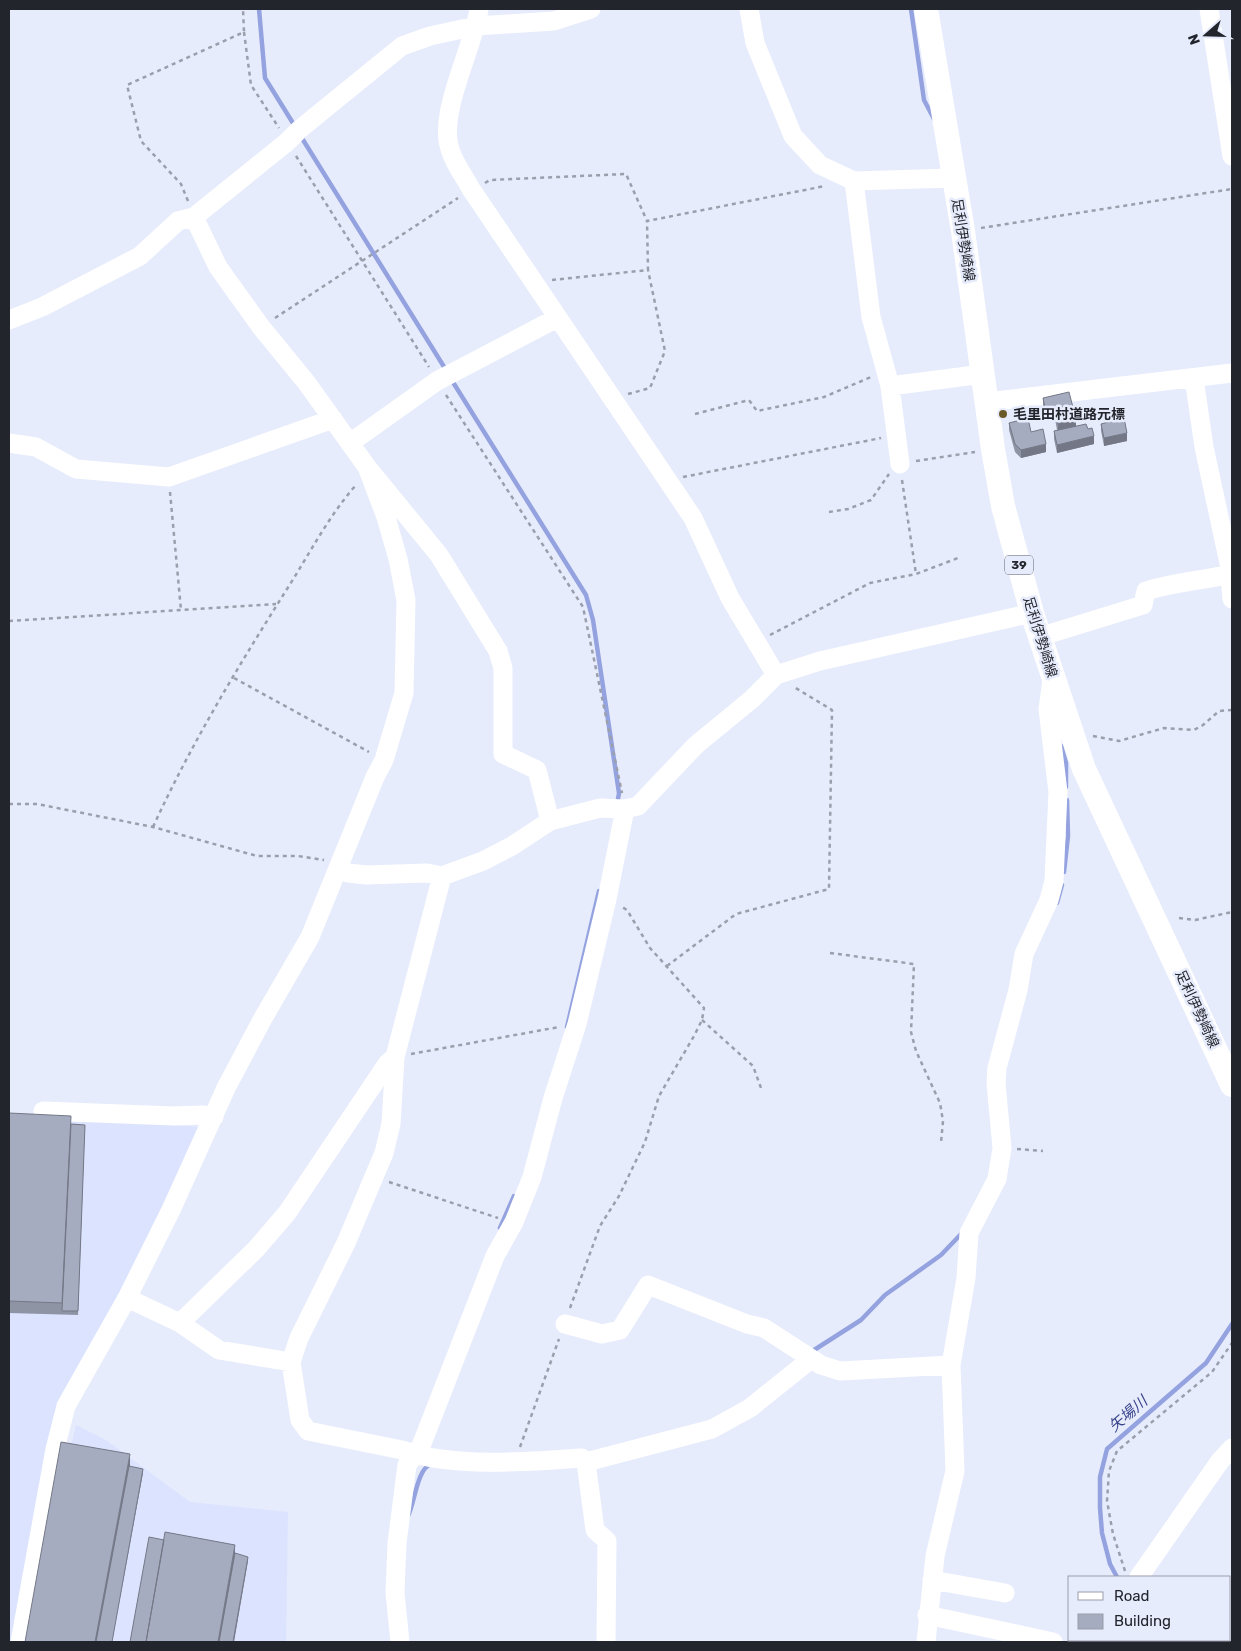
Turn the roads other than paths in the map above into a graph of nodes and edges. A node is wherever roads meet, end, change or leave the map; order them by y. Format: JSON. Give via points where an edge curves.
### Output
{"nodes":[{"id":1,"x":591,"y":9,"type":"edge"},
{"id":2,"x":749,"y":9,"type":"edge"},
{"id":3,"x":926,"y":9,"type":"edge"},
{"id":4,"x":1209,"y":9,"type":"edge"},
{"id":5,"x":477,"y":17,"type":"edge"},
{"id":6,"x":1232,"y":156,"type":"edge"},
{"id":7,"x":953,"y":178,"type":"junction"},
{"id":8,"x":854,"y":181,"type":"junction"},
{"id":9,"x":194,"y":217,"type":"junction"},
{"id":10,"x":557,"y":318,"type":"junction"},
{"id":11,"x":9,"y":320,"type":"edge"},
{"id":12,"x":1232,"y":373,"type":"edge"},
{"id":13,"x":983,"y":374,"type":"junction"},
{"id":14,"x":887,"y":378,"type":"junction"},
{"id":15,"x":1194,"y":378,"type":"junction"},
{"id":16,"x":987,"y":402,"type":"junction"},
{"id":17,"x":333,"y":418,"type":"junction"},
{"id":18,"x":9,"y":443,"type":"edge"},
{"id":19,"x":350,"y":443,"type":"junction"},
{"id":20,"x":900,"y":464,"type":"road end"},
{"id":21,"x":367,"y":467,"type":"junction"},
{"id":22,"x":1230,"y":574,"type":"junction"},
{"id":23,"x":1232,"y":599,"type":"edge"},
{"id":24,"x":1032,"y":613,"type":"junction"},
{"id":25,"x":1039,"y":637,"type":"junction"},
{"id":26,"x":776,"y":675,"type":"junction"},
{"id":27,"x":1052,"y":680,"type":"junction"},
{"id":28,"x":625,"y":809,"type":"junction"},
{"id":29,"x":550,"y":820,"type":"junction"},
{"id":30,"x":338,"y":867,"type":"junction"},
{"id":31,"x":442,"y":876,"type":"junction"},
{"id":32,"x":1225,"y":1052,"type":"edge"},
{"id":33,"x":395,"y":1057,"type":"junction"},
{"id":34,"x":1232,"y":1085,"type":"edge"},
{"id":35,"x":43,"y":1111,"type":"dead end"},
{"id":36,"x":214,"y":1117,"type":"junction"},
{"id":37,"x":126,"y":1298,"type":"junction"},
{"id":38,"x":180,"y":1323,"type":"junction"},
{"id":39,"x":565,"y":1324,"type":"road end"},
{"id":40,"x":807,"y":1356,"type":"junction"},
{"id":41,"x":292,"y":1362,"type":"junction"},
{"id":42,"x":951,"y":1365,"type":"junction"},
{"id":43,"x":1232,"y":1448,"type":"edge"},
{"id":44,"x":414,"y":1454,"type":"junction"},
{"id":45,"x":585,"y":1460,"type":"junction"},
{"id":46,"x":1134,"y":1576,"type":"edge"},
{"id":47,"x":932,"y":1580,"type":"junction"},
{"id":48,"x":1005,"y":1593,"type":"dead end"},
{"id":49,"x":927,"y":1615,"type":"junction"},
{"id":50,"x":20,"y":1642,"type":"edge"},
{"id":51,"x":400,"y":1642,"type":"edge"},
{"id":52,"x":606,"y":1642,"type":"edge"},
{"id":53,"x":926,"y":1642,"type":"edge"},
{"id":54,"x":1053,"y":1642,"type":"edge"}],
"edges":[{"from":1,"to":5,"type":"street","via":[[554,20]]},
{"from":2,"to":8,"type":"street","via":[[755,43],[793,136],[820,165]]},
{"from":3,"to":7,"type":"main road","name":"足利伊勢崎線","number":"39"},
{"from":4,"to":6,"type":"street"},
{"from":5,"to":9,"type":"street","via":[[402,46]]},
{"from":5,"to":10,"type":"street","via":[[459,75],[447,140],[471,189]]},
{"from":7,"to":8,"type":"street"},
{"from":7,"to":13,"type":"main road","name":"足利伊勢崎線","number":"39"},
{"from":8,"to":14,"type":"street","via":[[871,317]]},
{"from":9,"to":11,"type":"street","via":[[178,221],[140,256],[42,307]]},
{"from":9,"to":17,"type":"street","via":[[218,267]]},
{"from":10,"to":19,"type":"street","via":[[437,381]]},
{"from":10,"to":26,"type":"street","via":[[692,518],[730,598]]},
{"from":12,"to":15,"type":"street"},
{"from":13,"to":14,"type":"street"},
{"from":13,"to":16,"type":"main road","name":"足利伊勢崎線","number":"39"},
{"from":14,"to":20,"type":"street"},
{"from":15,"to":16,"type":"street"},
{"from":15,"to":22,"type":"street","via":[[1204,447]]},
{"from":16,"to":24,"type":"main road","name":"足利伊勢崎線","number":"39","via":[[1004,506]]},
{"from":17,"to":18,"type":"street","via":[[169,477],[76,470],[36,447]]},
{"from":17,"to":19,"type":"street"},
{"from":19,"to":21,"type":"street"},
{"from":21,"to":29,"type":"street","via":[[439,555],[498,651],[503,668],[503,754],[537,770]]},
{"from":21,"to":30,"type":"street","via":[[386,517],[406,600],[404,693],[384,760]]},
{"from":22,"to":23,"type":"street"},
{"from":22,"to":25,"type":"street","via":[[1176,582],[1146,591],[1143,605]]},
{"from":24,"to":25,"type":"main road","name":"足利伊勢崎線","number":"39"},
{"from":24,"to":26,"type":"street","via":[[820,661]]},
{"from":25,"to":27,"type":"main road","name":"足利伊勢崎線","number":"39"},
{"from":26,"to":28,"type":"street","via":[[752,700],[696,745],[638,806]]},
{"from":27,"to":32,"type":"main road","name":"足利伊勢崎線","number":"39","via":[[1084,769]]},
{"from":27,"to":42,"type":"street","via":[[1048,708],[1058,792],[1054,881],[1024,954],[997,1068],[1002,1148],[997,1179],[969,1234],[966,1278]]},
{"from":28,"to":29,"type":"street","via":[[600,808]]},
{"from":28,"to":44,"type":"street","via":[[608,899],[532,1177],[514,1222],[495,1256],[421,1446]]},
{"from":29,"to":31,"type":"street","via":[[512,846]]},
{"from":30,"to":31,"type":"street","via":[[348,873],[367,875],[427,873]]},
{"from":30,"to":36,"type":"street","via":[[310,937],[262,1020]]},
{"from":31,"to":33,"type":"street"},
{"from":32,"to":34,"type":"main road","name":"足利伊勢崎線","number":"39"},
{"from":33,"to":38,"type":"street","via":[[387,1064],[287,1213],[256,1249]]},
{"from":33,"to":41,"type":"street","via":[[391,1124],[384,1153],[346,1243],[299,1338]]},
{"from":35,"to":36,"type":"street"},
{"from":36,"to":37,"type":"street"},
{"from":37,"to":38,"type":"street"},
{"from":37,"to":50,"type":"street","via":[[66,1406],[59,1426]]},
{"from":38,"to":41,"type":"street","via":[[219,1350]]},
{"from":39,"to":40,"type":"street","via":[[602,1334],[620,1330],[648,1285],[764,1328]]},
{"from":40,"to":42,"type":"street","via":[[840,1371]]},
{"from":40,"to":45,"type":"street","via":[[750,1408],[712,1429]]},
{"from":41,"to":44,"type":"street","via":[[300,1420],[308,1431]]},
{"from":42,"to":47,"type":"street","via":[[955,1471]]},
{"from":43,"to":46,"type":"street"},
{"from":44,"to":45,"type":"street","via":[[514,1463]]},
{"from":44,"to":51,"type":"street","via":[[406,1465],[397,1543],[395,1593]]},
{"from":45,"to":52,"type":"street","via":[[596,1530],[607,1541]]},
{"from":47,"to":48,"type":"street"},
{"from":47,"to":49,"type":"street"},
{"from":49,"to":53,"type":"street"},
{"from":49,"to":54,"type":"street"}]}
